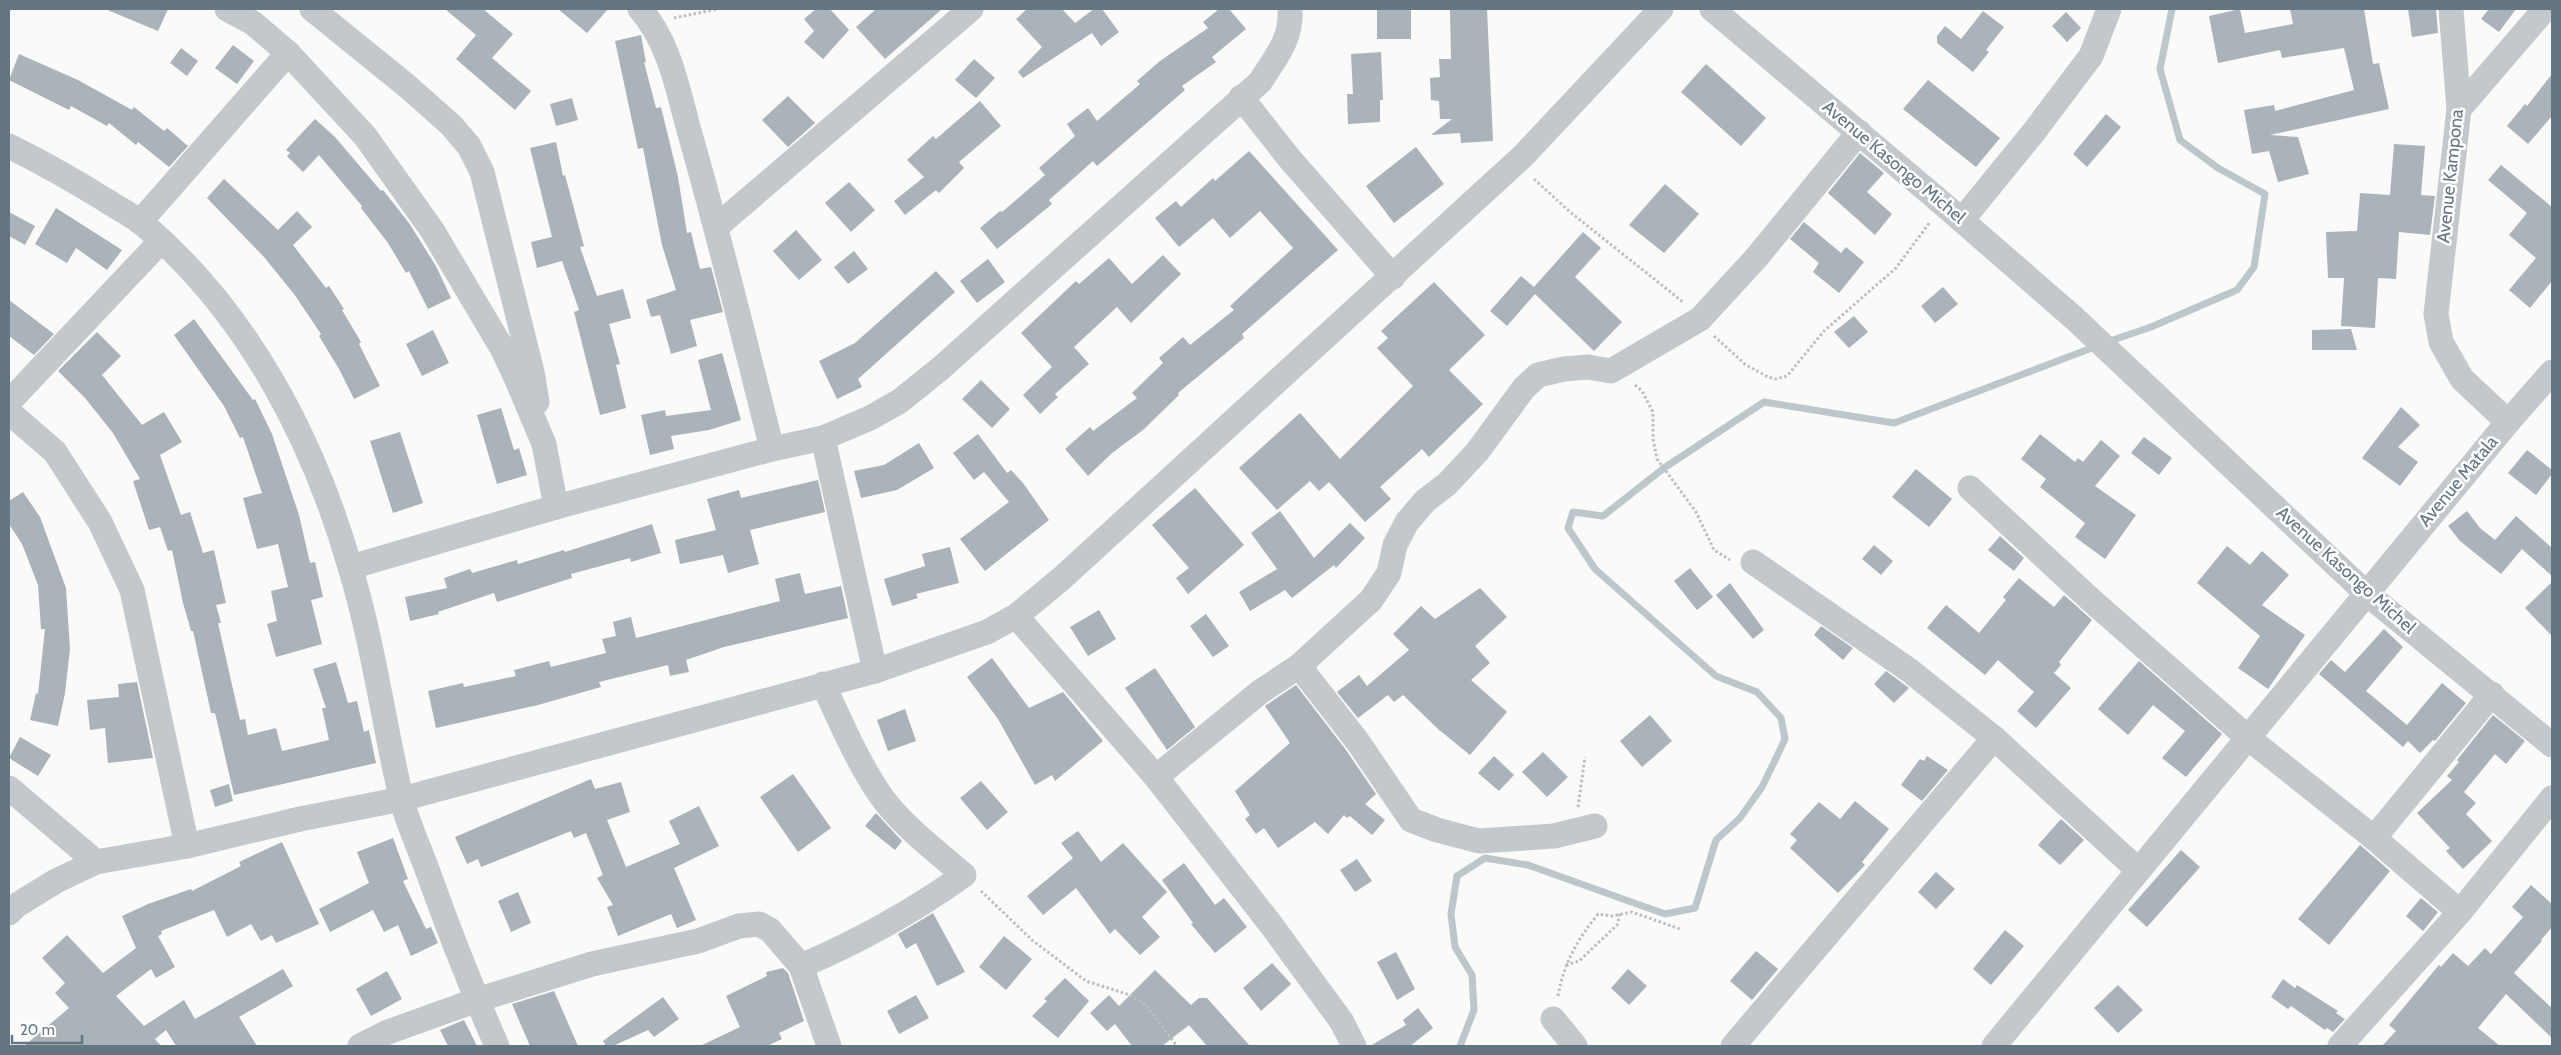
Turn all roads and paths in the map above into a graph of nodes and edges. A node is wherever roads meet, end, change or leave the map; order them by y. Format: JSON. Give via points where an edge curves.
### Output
{"nodes":[{"id":1,"x":227,"y":9,"type":"edge"},
{"id":2,"x":312,"y":9,"type":"edge"},
{"id":3,"x":718,"y":9,"type":"edge"},
{"id":4,"x":971,"y":9,"type":"edge"},
{"id":5,"x":1290,"y":9,"type":"edge"},
{"id":6,"x":1660,"y":9,"type":"edge"},
{"id":7,"x":1712,"y":9,"type":"edge"},
{"id":8,"x":2109,"y":9,"type":"edge"},
{"id":9,"x":2451,"y":9,"type":"edge"},
{"id":10,"x":2545,"y":9,"type":"edge"},
{"id":11,"x":646,"y":16,"type":"edge"},
{"id":12,"x":288,"y":53,"type":"junction"},
{"id":13,"x":1242,"y":97,"type":"junction"},
{"id":14,"x":2459,"y":109,"type":"junction"},
{"id":15,"x":1859,"y":132,"type":"junction"},
{"id":16,"x":9,"y":146,"type":"edge"},
{"id":17,"x":1528,"y":173,"type":"dead end"},
{"id":18,"x":1943,"y":204,"type":"junction"},
{"id":19,"x":1962,"y":220,"type":"junction"},
{"id":20,"x":140,"y":222,"type":"junction"},
{"id":21,"x":716,"y":227,"type":"junction"},
{"id":22,"x":162,"y":241,"type":"junction"},
{"id":23,"x":1393,"y":277,"type":"junction"},
{"id":24,"x":1700,"y":320,"type":"junction"},
{"id":25,"x":1611,"y":371,"type":"junction"},
{"id":26,"x":2552,"y":372,"type":"edge"},
{"id":27,"x":9,"y":402,"type":"edge"},
{"id":28,"x":9,"y":412,"type":"edge"},
{"id":29,"x":2508,"y":422,"type":"junction"},
{"id":30,"x":823,"y":438,"type":"junction"},
{"id":31,"x":544,"y":444,"type":"junction"},
{"id":32,"x":772,"y":449,"type":"junction"},
{"id":33,"x":1970,"y":488,"type":"dead end"},
{"id":34,"x":556,"y":507,"type":"junction"},
{"id":35,"x":1753,"y":562,"type":"joint"},
{"id":36,"x":351,"y":567,"type":"junction"},
{"id":37,"x":2366,"y":593,"type":"junction"},
{"id":38,"x":1016,"y":616,"type":"junction"},
{"id":39,"x":1299,"y":666,"type":"junction"},
{"id":40,"x":875,"y":671,"type":"junction"},
{"id":41,"x":823,"y":684,"type":"junction"},
{"id":42,"x":2492,"y":694,"type":"junction"},
{"id":43,"x":2247,"y":736,"type":"junction"},
{"id":44,"x":1994,"y":738,"type":"junction"},
{"id":45,"x":2552,"y":745,"type":"edge"},
{"id":46,"x":1585,"y":758,"type":"dead end"},
{"id":47,"x":1156,"y":777,"type":"junction"},
{"id":48,"x":9,"y":788,"type":"edge"},
{"id":49,"x":2552,"y":798,"type":"edge"},
{"id":50,"x":402,"y":799,"type":"junction"},
{"id":51,"x":1594,"y":826,"type":"dead end"},
{"id":52,"x":1571,"y":834,"type":"junction"},
{"id":53,"x":2374,"y":838,"type":"junction"},
{"id":54,"x":187,"y":846,"type":"junction"},
{"id":55,"x":96,"y":862,"type":"junction"},
{"id":56,"x":2138,"y":870,"type":"junction"},
{"id":57,"x":964,"y":875,"type":"junction"},
{"id":58,"x":2460,"y":912,"type":"junction"},
{"id":59,"x":9,"y":913,"type":"edge"},
{"id":60,"x":1620,"y":914,"type":"junction"},
{"id":61,"x":1680,"y":929,"type":"dead end"},
{"id":62,"x":1566,"y":965,"type":"junction"},
{"id":63,"x":801,"y":966,"type":"junction"},
{"id":64,"x":477,"y":1000,"type":"junction"},
{"id":65,"x":1553,"y":1019,"type":"joint"},
{"id":66,"x":360,"y":1046,"type":"edge"},
{"id":67,"x":497,"y":1046,"type":"edge"},
{"id":68,"x":829,"y":1046,"type":"edge"},
{"id":69,"x":1177,"y":1046,"type":"edge"},
{"id":70,"x":1354,"y":1046,"type":"edge"},
{"id":71,"x":1575,"y":1046,"type":"edge"},
{"id":72,"x":1733,"y":1046,"type":"edge"},
{"id":73,"x":1994,"y":1046,"type":"edge"},
{"id":74,"x":2340,"y":1046,"type":"edge"}],
"edges":[{"from":1,"to":12,"type":"street","via":[[253,24]]},
{"from":2,"to":31,"type":"street","via":[[407,86],[451,125],[469,146],[482,172],[532,372]]},
{"from":3,"to":11,"type":"path"},
{"from":4,"to":21,"type":"street"},
{"from":5,"to":13,"type":"street","via":[[1291,27],[1278,54],[1260,82]]},
{"from":6,"to":23,"type":"street","via":[[1523,156]]},
{"from":7,"to":15,"type":"street","name":"Avenue Kasongo Michel"},
{"from":8,"to":19,"type":"street","via":[[2091,56]]},
{"from":9,"to":14,"type":"street","name":"Avenue Kampona"},
{"from":10,"to":14,"type":"street"},
{"from":11,"to":21,"type":"street","via":[[670,64]]},
{"from":12,"to":20,"type":"street"},
{"from":12,"to":31,"type":"street","via":[[364,136],[432,230],[502,348]]},
{"from":13,"to":23,"type":"street","via":[[1289,158]]},
{"from":13,"to":30,"type":"street","via":[[941,368],[900,401]]},
{"from":14,"to":29,"type":"street","name":"Avenue Kampona","via":[[2436,314],[2441,342],[2462,379]]},
{"from":15,"to":18,"type":"street","name":"Avenue Kasongo Michel"},
{"from":15,"to":24,"type":"street","via":[[1758,257]]},
{"from":16,"to":20,"type":"street","via":[[57,169]]},
{"from":17,"to":24,"type":"path","via":[[1570,212],[1685,303]]},
{"from":18,"to":19,"type":"street","name":"Avenue Kasongo Michel"},
{"from":18,"to":24,"type":"path","via":[[1896,268],[1824,332],[1787,376],[1768,377],[1746,364],[1723,346]]},
{"from":19,"to":37,"type":"street","name":"Avenue Kasongo Michel","via":[[2074,318]]},
{"from":20,"to":22,"type":"street"},
{"from":21,"to":32,"type":"street"},
{"from":22,"to":27,"type":"street"},
{"from":22,"to":36,"type":"street","via":[[240,331],[274,382],[325,489]]},
{"from":23,"to":38,"type":"street"},
{"from":24,"to":25,"type":"street"},
{"from":25,"to":35,"type":"path","via":[[1642,392],[1653,412],[1653,439],[1658,459],[1696,512],[1714,550],[1731,561]]},
{"from":25,"to":39,"type":"street","via":[[1588,367],[1564,369],[1538,375],[1524,388],[1477,452],[1407,522],[1394,545],[1389,573],[1371,600]]},
{"from":26,"to":29,"type":"street","name":"Avenue Matala"},
{"from":28,"to":54,"type":"street","via":[[55,452],[100,522],[132,590]]},
{"from":29,"to":37,"type":"street","name":"Avenue Matala"},
{"from":30,"to":32,"type":"street"},
{"from":30,"to":40,"type":"street"},
{"from":31,"to":34,"type":"street"},
{"from":32,"to":34,"type":"street"},
{"from":33,"to":43,"type":"street","via":[[2091,600]]},
{"from":34,"to":36,"type":"street"},
{"from":35,"to":44,"type":"street","via":[[1909,670]]},
{"from":36,"to":50,"type":"street"},
{"from":37,"to":42,"type":"street","name":"Avenue Kasongo Michel"},
{"from":37,"to":43,"type":"street","name":"Avenue Matala"},
{"from":38,"to":40,"type":"street","via":[[988,632]]},
{"from":38,"to":47,"type":"street"},
{"from":39,"to":47,"type":"street","via":[[1260,692]]},
{"from":39,"to":52,"type":"street","via":[[1358,742],[1411,820],[1479,841]]},
{"from":40,"to":41,"type":"street"},
{"from":41,"to":50,"type":"street"},
{"from":41,"to":57,"type":"street","via":[[880,794],[923,841]]},
{"from":42,"to":45,"type":"street","name":"Avenue Kasongo Michel"},
{"from":42,"to":53,"type":"street"},
{"from":43,"to":53,"type":"street"},
{"from":43,"to":56,"type":"street","name":"Avenue Matala"},
{"from":44,"to":56,"type":"street"},
{"from":44,"to":72,"type":"street"},
{"from":46,"to":52,"type":"path","via":[[1579,805]]},
{"from":47,"to":70,"type":"street","via":[[1295,958],[1342,1022]]},
{"from":48,"to":55,"type":"street"},
{"from":49,"to":58,"type":"street"},
{"from":50,"to":54,"type":"street"},
{"from":50,"to":64,"type":"street"},
{"from":51,"to":52,"type":"street"},
{"from":53,"to":58,"type":"street"},
{"from":54,"to":55,"type":"street"},
{"from":55,"to":59,"type":"street","via":[[56,881]]},
{"from":56,"to":73,"type":"street","name":"Avenue Matala"},
{"from":57,"to":63,"type":"street","via":[[925,903],[870,935]]},
{"from":57,"to":69,"type":"path","via":[[1058,961],[1086,981],[1130,995],[1146,1005]]},
{"from":58,"to":74,"type":"street"},
{"from":60,"to":61,"type":"path","via":[[1632,912]]},
{"from":60,"to":62,"type":"path","via":[[1617,925],[1579,961]]},
{"from":60,"to":62,"type":"path","via":[[1598,914],[1572,949]]},
{"from":62,"to":65,"type":"path"},
{"from":63,"to":64,"type":"street","via":[[770,930],[758,924],[739,926],[698,941],[592,964]]},
{"from":63,"to":68,"type":"street"},
{"from":64,"to":66,"type":"street","via":[[388,1032]]},
{"from":64,"to":67,"type":"street"},
{"from":65,"to":71,"type":"street"}]}
